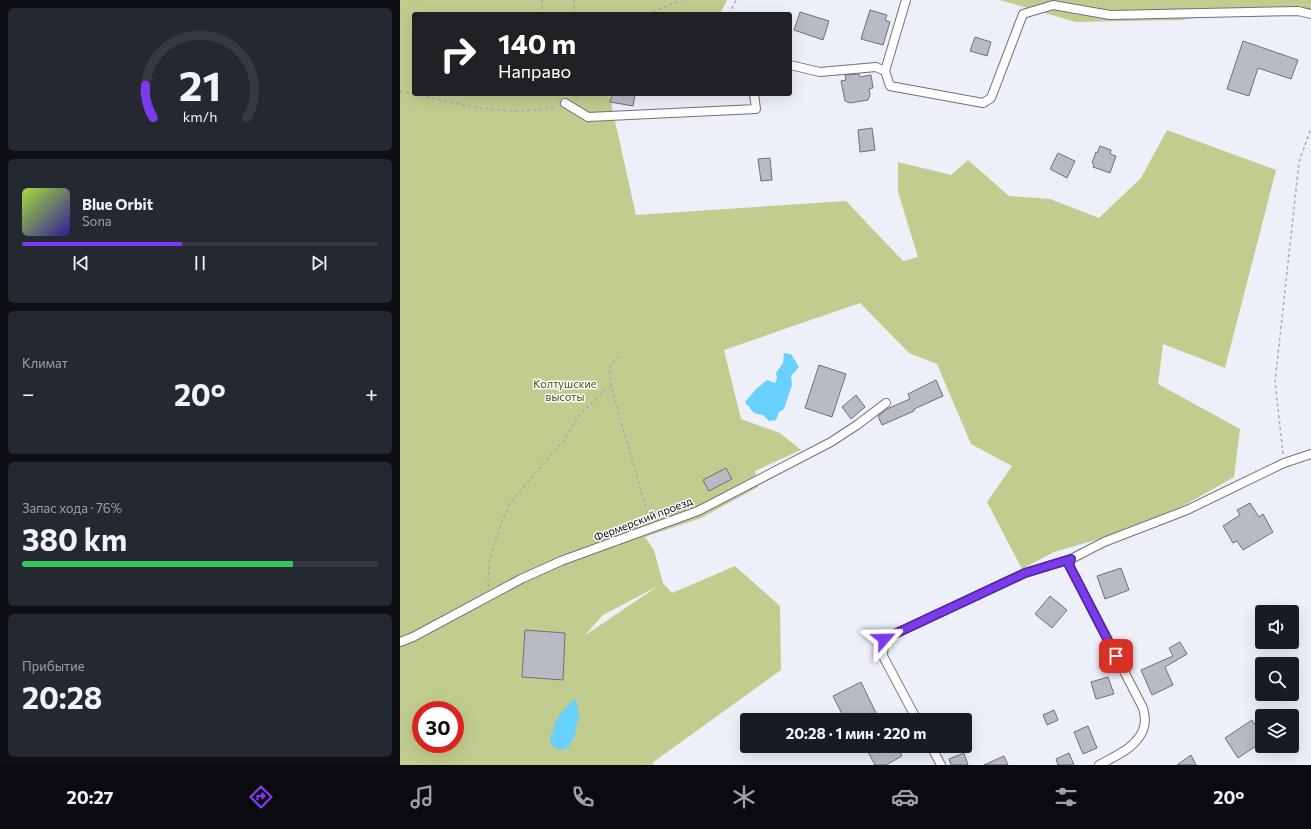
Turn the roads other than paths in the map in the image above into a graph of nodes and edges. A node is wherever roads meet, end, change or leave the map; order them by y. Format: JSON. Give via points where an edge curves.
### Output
{"nodes":[{"id":1,"x":906,"y":0,"type":"edge"},
{"id":2,"x":1311,"y":14,"type":"edge"},
{"id":3,"x":792,"y":65,"type":"edge"},
{"id":4,"x":884,"y":70,"type":"junction"},
{"id":5,"x":754,"y":96,"type":"edge"},
{"id":6,"x":565,"y":104,"type":"road end"},
{"id":7,"x":886,"y":404,"type":"dead end"},
{"id":8,"x":1311,"y":454,"type":"edge"},
{"id":9,"x":1071,"y":559,"type":"junction"},
{"id":10,"x":400,"y":642,"type":"edge"},
{"id":11,"x":913,"y":713,"type":"edge"},
{"id":12,"x":935,"y":753,"type":"edge"},
{"id":13,"x":941,"y":765,"type":"edge"},
{"id":14,"x":1099,"y":765,"type":"edge"}],
"edges":[{"from":1,"to":4,"type":"street"},
{"from":2,"to":4,"type":"street","via":[[1298,11],[1110,15],[1053,5],[1023,14],[991,98],[983,103],[890,86]]},
{"from":3,"to":4,"type":"street","via":[[820,72],[876,67]]},
{"from":5,"to":6,"type":"street","via":[[756,109],[588,117]]},
{"from":7,"to":10,"type":"street","name":"Фермерский проезд","via":[[831,442],[698,511],[521,578]]},
{"from":8,"to":9,"type":"street","via":[[1284,463],[1186,510],[1104,542]]},
{"from":9,"to":11,"type":"street","via":[[1025,573],[884,639],[884,656]]},
{"from":9,"to":14,"type":"street","via":[[1069,565],[1143,708],[1145,719],[1143,730],[1134,744]]},
{"from":12,"to":13,"type":"street"}]}
